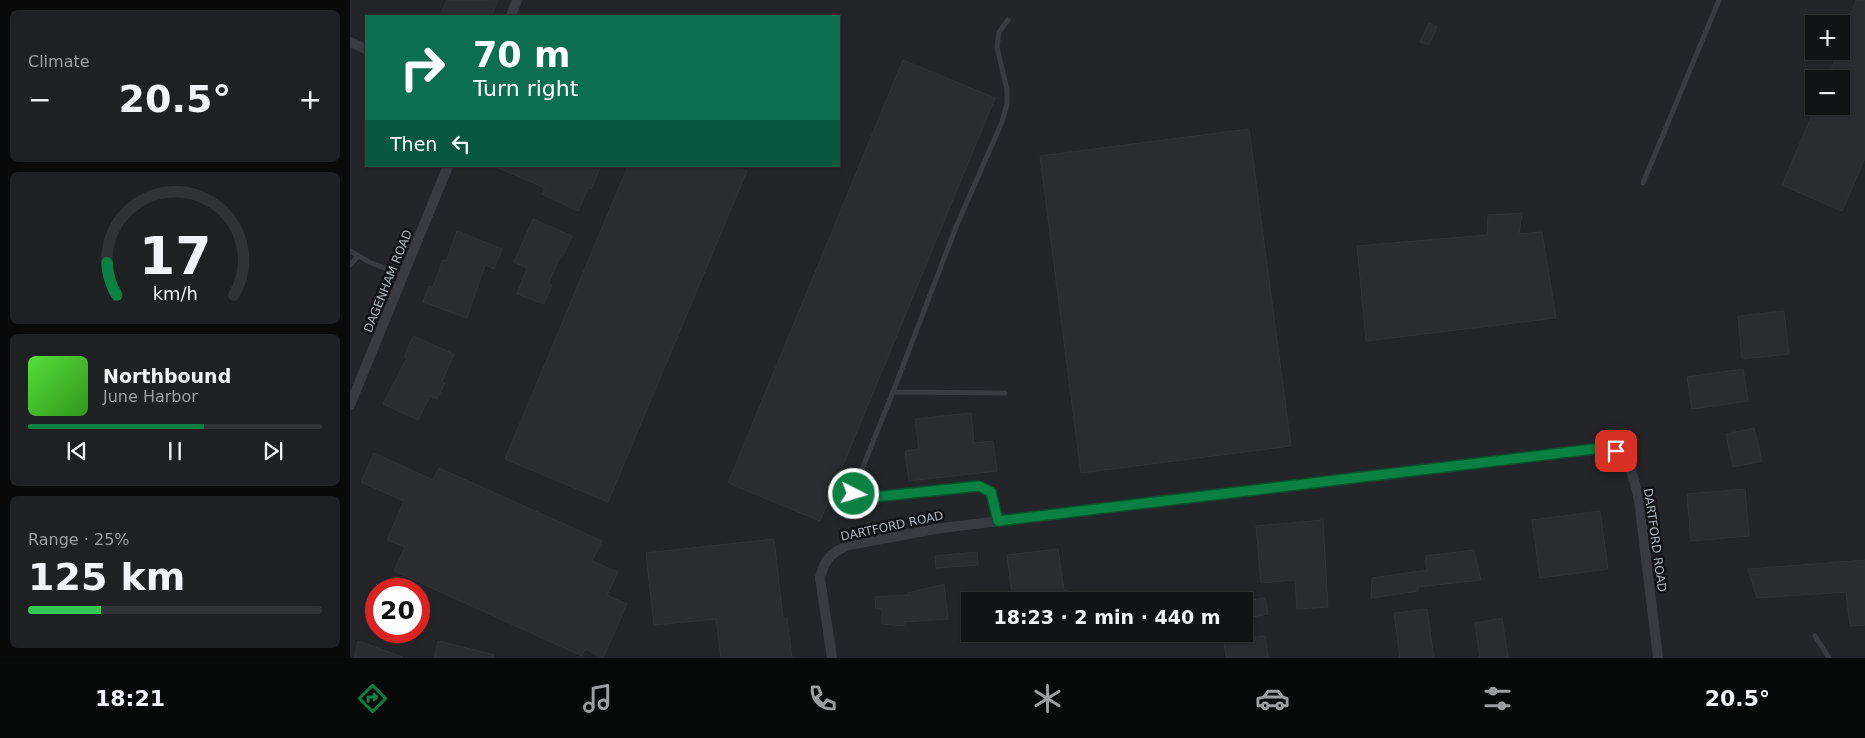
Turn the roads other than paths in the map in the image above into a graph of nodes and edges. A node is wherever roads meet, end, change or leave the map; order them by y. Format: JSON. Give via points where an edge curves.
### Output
{"nodes":[{"id":1,"x":517,"y":0,"type":"edge"},
{"id":2,"x":1719,"y":0,"type":"edge"},
{"id":3,"x":510,"y":15,"type":"edge"},
{"id":4,"x":1008,"y":20,"type":"dead end"},
{"id":5,"x":350,"y":42,"type":"edge"},
{"id":6,"x":365,"y":49,"type":"edge"},
{"id":7,"x":448,"y":167,"type":"edge"},
{"id":8,"x":1643,"y":183,"type":"dead end"},
{"id":9,"x":350,"y":251,"type":"edge"},
{"id":10,"x":358,"y":256,"type":"junction"},
{"id":11,"x":350,"y":265,"type":"edge"},
{"id":12,"x":403,"y":275,"type":"junction"},
{"id":13,"x":893,"y":392,"type":"junction"},
{"id":14,"x":1005,"y":393,"type":"dead end"},
{"id":15,"x":350,"y":405,"type":"edge"},
{"id":16,"x":998,"y":521,"type":"junction"},
{"id":17,"x":1815,"y":636,"type":"dead end"},
{"id":18,"x":832,"y":658,"type":"edge"},
{"id":19,"x":1658,"y":658,"type":"edge"},
{"id":20,"x":1829,"y":658,"type":"edge"}],
"edges":[{"from":1,"to":3,"type":"street"},
{"from":2,"to":8,"type":"lane"},
{"from":4,"to":13,"type":"lane","via":[[999,32],[997,47],[1007,90],[1002,122],[956,227]]},
{"from":5,"to":6,"type":"street"},
{"from":7,"to":12,"type":"street","name":"DAGENHAM ROAD"},
{"from":9,"to":10,"type":"lane"},
{"from":10,"to":11,"type":"lane"},
{"from":10,"to":12,"type":"lane"},
{"from":12,"to":15,"type":"street","name":"DAGENHAM ROAD"},
{"from":13,"to":14,"type":"lane"},
{"from":13,"to":16,"type":"lane","via":[[854,494],[865,498],[979,486],[991,492]]},
{"from":16,"to":18,"type":"street","name":"DARTFORD ROAD","via":[[940,528],[849,545],[835,551],[827,558],[820,578]]},
{"from":16,"to":19,"type":"street","name":"DARTFORD ROAD","via":[[1607,448],[1625,459],[1639,500]]},
{"from":17,"to":20,"type":"lane"}]}
